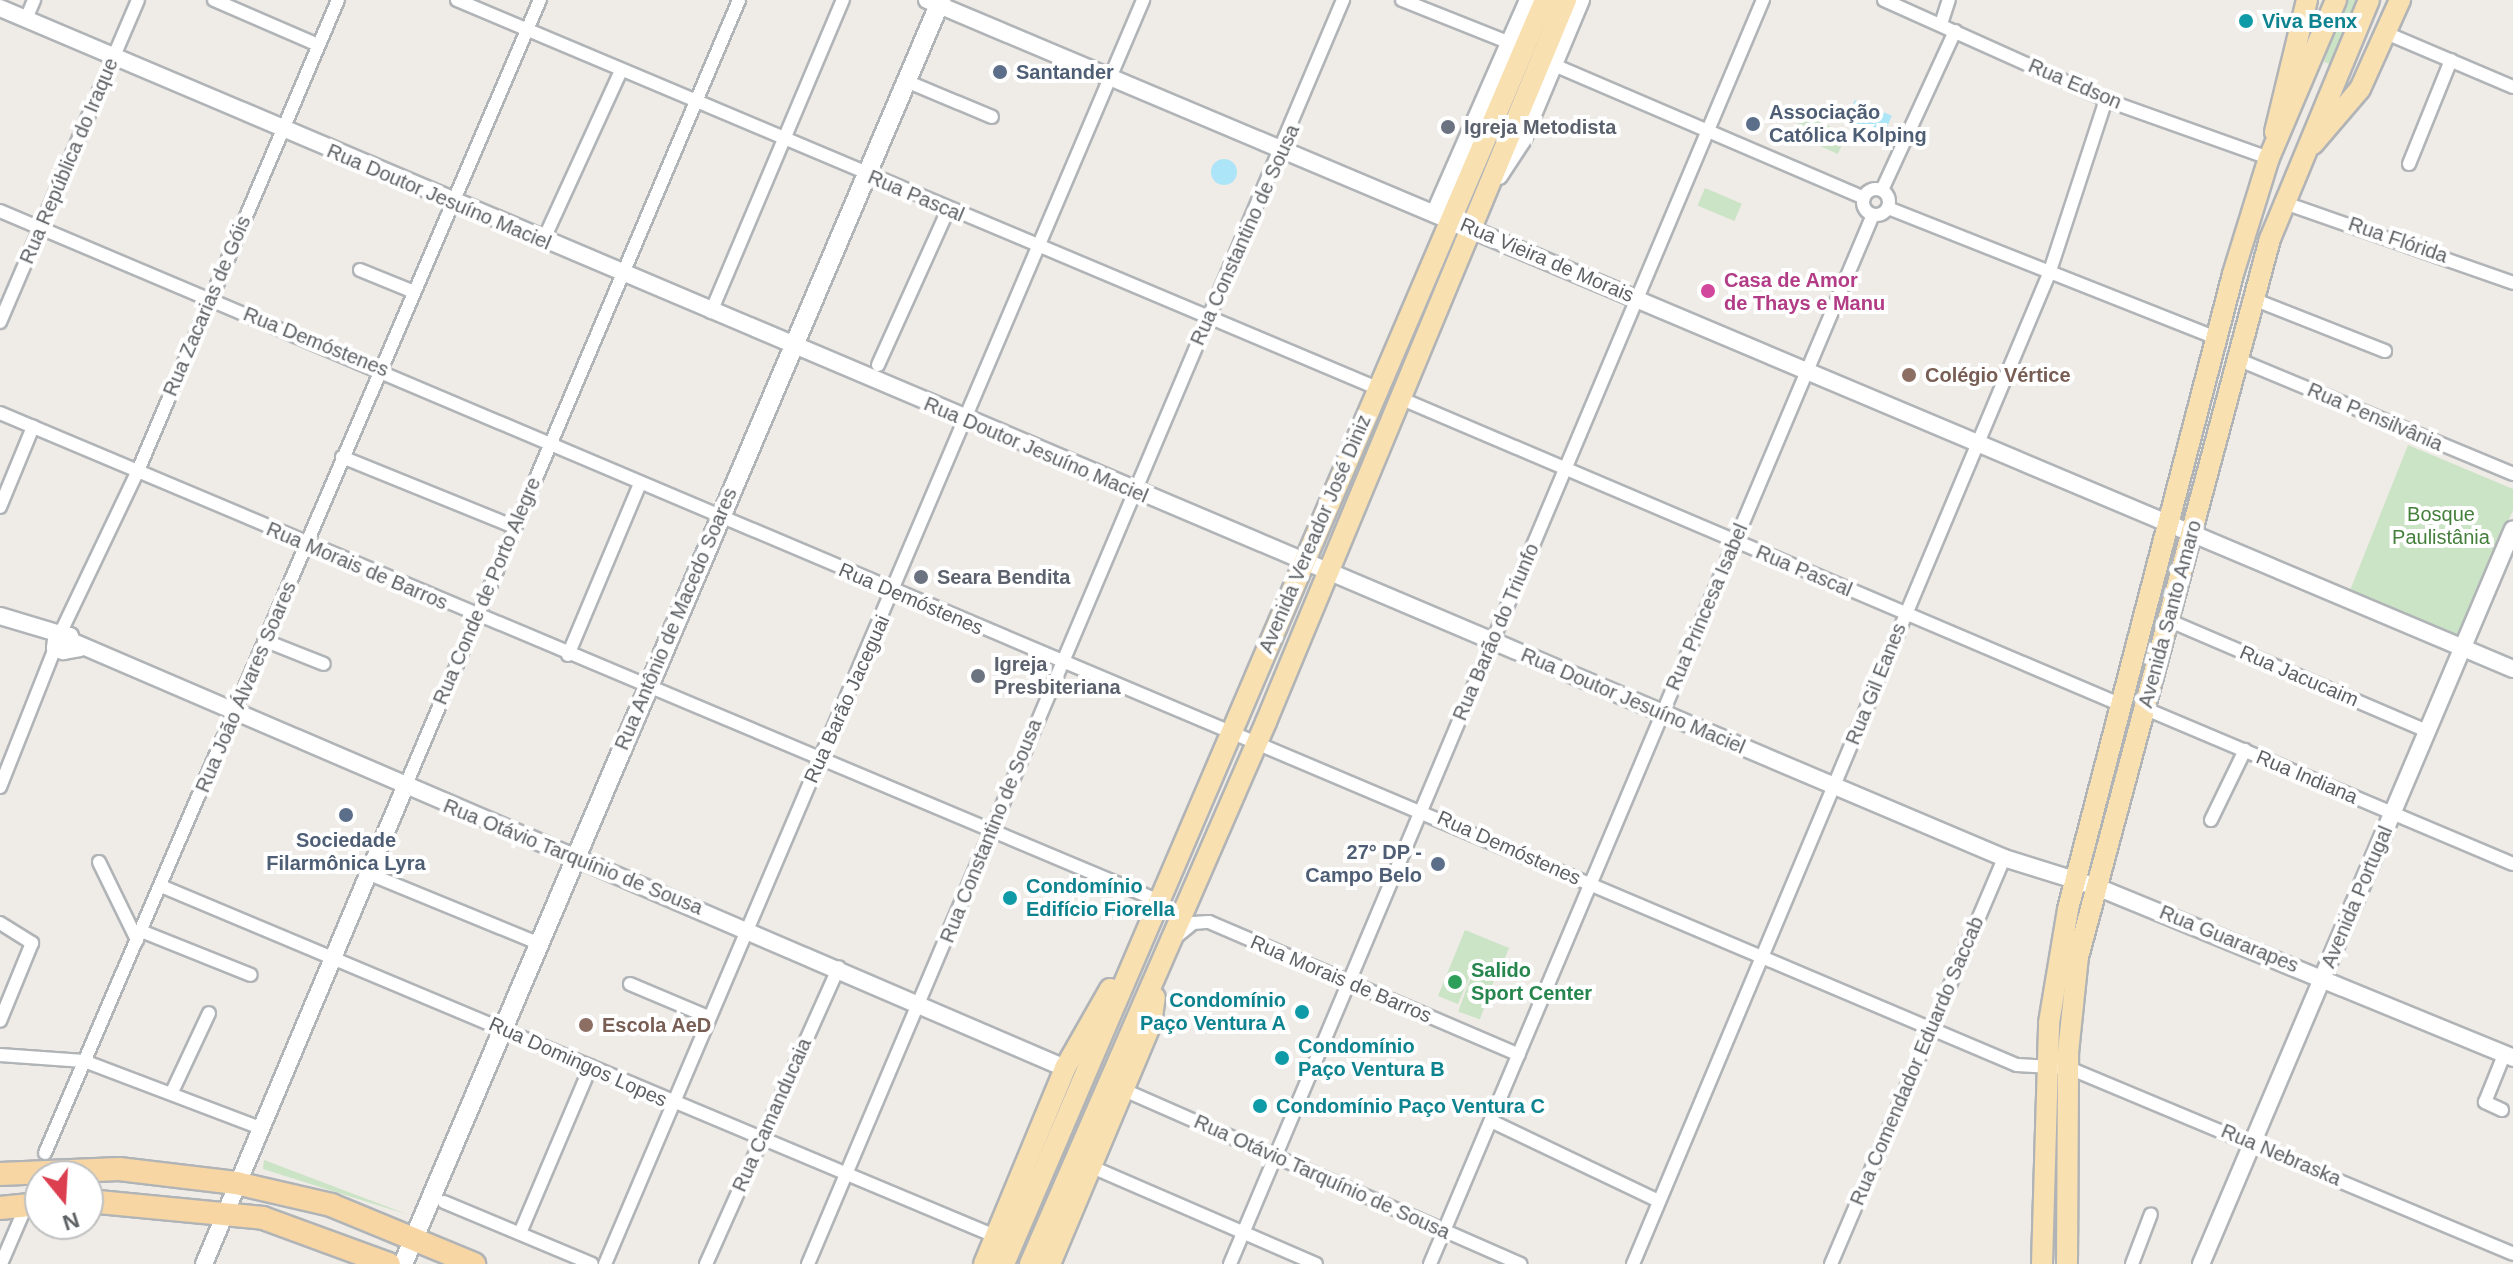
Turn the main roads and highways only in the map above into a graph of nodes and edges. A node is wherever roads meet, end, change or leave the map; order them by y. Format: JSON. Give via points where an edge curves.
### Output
{"nodes":[{"id":1,"x":1545,"y":0,"type":"edge"},
{"id":2,"x":1566,"y":0,"type":"edge"},
{"id":3,"x":2307,"y":0,"type":"edge"},
{"id":4,"x":2336,"y":0,"type":"edge"},
{"id":5,"x":2369,"y":0,"type":"edge"},
{"id":6,"x":2400,"y":0,"type":"edge"},
{"id":7,"x":936,"y":2,"type":"edge"},
{"id":8,"x":2276,"y":146,"type":"junction"},
{"id":9,"x":2304,"y":152,"type":"junction"},
{"id":10,"x":1166,"y":954,"type":"junction"},
{"id":11,"x":1131,"y":965,"type":"junction"},
{"id":12,"x":0,"y":1174,"type":"edge"},
{"id":13,"x":104,"y":1202,"type":"edge"},
{"id":14,"x":24,"y":1206,"type":"edge"},
{"id":15,"x":0,"y":1208,"type":"edge"},
{"id":16,"x":414,"y":1240,"type":"junction"},
{"id":17,"x":2070,"y":1263,"type":"edge"},
{"id":18,"x":389,"y":1264,"type":"edge"},
{"id":19,"x":403,"y":1264,"type":"edge"},
{"id":20,"x":474,"y":1264,"type":"edge"},
{"id":21,"x":984,"y":1264,"type":"edge"},
{"id":22,"x":1004,"y":1264,"type":"edge"},
{"id":23,"x":1030,"y":1264,"type":"edge"},
{"id":24,"x":1050,"y":1264,"type":"edge"},
{"id":25,"x":2042,"y":1264,"type":"edge"}],
"edges":[{"from":1,"to":11,"type":"main road","name":"Avenida Vereador José Diniz","via":[[1444,216],[1377,388]]},
{"from":2,"to":10,"type":"main road","name":"Avenida Vereador José Diniz","via":[[1475,229]]},
{"from":3,"to":8,"type":"main road","name":"Avenida Santo Amaro"},
{"from":4,"to":8,"type":"main road"},
{"from":5,"to":9,"type":"main road"},
{"from":6,"to":9,"type":"main road","name":"Avenida Santo Amaro","via":[[2360,89]]},
{"from":7,"to":16,"type":"main road","name":"Rua Antônio de Macedo Soares"},
{"from":8,"to":25,"type":"main road","name":"Avenida Santo Amaro","via":[[2216,338],[2072,892],[2047,1068]]},
{"from":9,"to":17,"type":"main road","name":"Avenida Santo Amaro","via":[[2282,202],[2253,299],[2070,999]]},
{"from":10,"to":23,"type":"main road","name":"Avenida Vereador José Diniz"},
{"from":10,"to":24,"type":"main road","via":[[1151,1024]]},
{"from":11,"to":21,"type":"main road","via":[[1065,1068]]},
{"from":11,"to":22,"type":"main road","name":"Avenida Vereador José Diniz"},
{"from":12,"to":16,"type":"highway","via":[[119,1169],[236,1183],[331,1205]]},
{"from":13,"to":18,"type":"highway","via":[[226,1211],[287,1224]]},
{"from":14,"to":15,"type":"highway"},
{"from":16,"to":19,"type":"main road","name":"Rua Antônio de Macedo Soares"},
{"from":16,"to":20,"type":"highway"}]}
